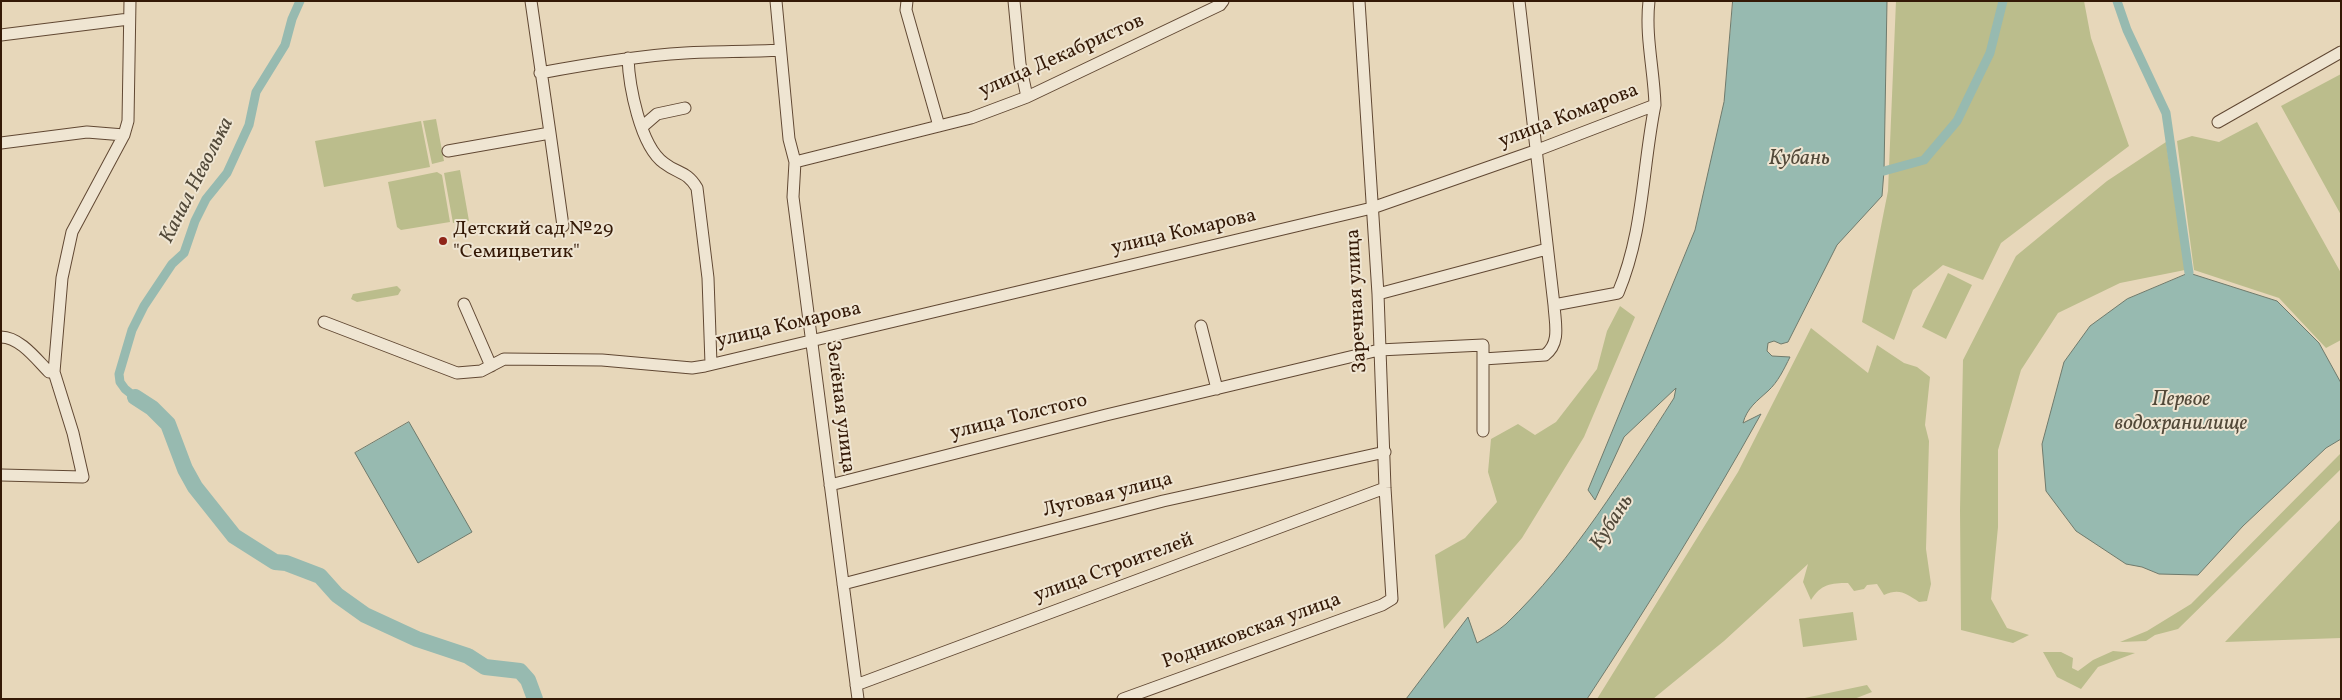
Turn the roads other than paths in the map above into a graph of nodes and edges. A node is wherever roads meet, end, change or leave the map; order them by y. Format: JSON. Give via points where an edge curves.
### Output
{"nodes":[{"id":1,"x":130,"y":1,"type":"edge"},
{"id":2,"x":531,"y":1,"type":"edge"},
{"id":3,"x":776,"y":1,"type":"edge"},
{"id":4,"x":907,"y":1,"type":"edge"},
{"id":5,"x":1014,"y":1,"type":"edge"},
{"id":6,"x":1223,"y":1,"type":"edge"},
{"id":7,"x":1359,"y":1,"type":"edge"},
{"id":8,"x":1519,"y":1,"type":"edge"},
{"id":9,"x":1649,"y":1,"type":"edge"},
{"id":10,"x":129,"y":19,"type":"junction"},
{"id":11,"x":1,"y":35,"type":"edge"},
{"id":12,"x":780,"y":50,"type":"junction"},
{"id":13,"x":2341,"y":52,"type":"edge"},
{"id":14,"x":628,"y":58,"type":"junction"},
{"id":15,"x":540,"y":72,"type":"junction"},
{"id":16,"x":1027,"y":97,"type":"junction"},
{"id":17,"x":1655,"y":105,"type":"junction"},
{"id":18,"x":685,"y":108,"type":"dead end"},
{"id":19,"x":2218,"y":122,"type":"dead end"},
{"id":20,"x":939,"y":126,"type":"junction"},
{"id":21,"x":642,"y":127,"type":"junction"},
{"id":22,"x":550,"y":133,"type":"junction"},
{"id":23,"x":124,"y":135,"type":"junction"},
{"id":24,"x":1,"y":143,"type":"edge"},
{"id":25,"x":448,"y":150,"type":"dead end"},
{"id":26,"x":1535,"y":151,"type":"junction"},
{"id":27,"x":795,"y":162,"type":"junction"},
{"id":28,"x":1372,"y":208,"type":"junction"},
{"id":29,"x":563,"y":226,"type":"dead end"},
{"id":30,"x":1546,"y":249,"type":"junction"},
{"id":31,"x":1378,"y":294,"type":"junction"},
{"id":32,"x":464,"y":304,"type":"dead end"},
{"id":33,"x":1554,"y":305,"type":"junction"},
{"id":34,"x":324,"y":322,"type":"dead end"},
{"id":35,"x":1201,"y":326,"type":"dead end"},
{"id":36,"x":1,"y":337,"type":"edge"},
{"id":37,"x":811,"y":340,"type":"junction"},
{"id":38,"x":1379,"y":350,"type":"junction"},
{"id":39,"x":1483,"y":359,"type":"junction"},
{"id":40,"x":711,"y":364,"type":"junction"},
{"id":41,"x":490,"y":366,"type":"junction"},
{"id":42,"x":54,"y":372,"type":"junction"},
{"id":43,"x":1218,"y":389,"type":"junction"},
{"id":44,"x":1483,"y":431,"type":"dead end"},
{"id":45,"x":1385,"y":452,"type":"junction"},
{"id":46,"x":1,"y":475,"type":"edge"},
{"id":47,"x":830,"y":485,"type":"junction"},
{"id":48,"x":1385,"y":488,"type":"junction"},
{"id":49,"x":843,"y":584,"type":"junction"},
{"id":50,"x":1392,"y":599,"type":"joint"},
{"id":51,"x":856,"y":684,"type":"junction"},
{"id":52,"x":858,"y":699,"type":"edge"},
{"id":53,"x":1122,"y":699,"type":"edge"}],
"edges":[{"from":1,"to":10,"type":"street"},
{"from":2,"to":15,"type":"street"},
{"from":3,"to":12,"type":"street","name":"Зелёная улица"},
{"from":4,"to":20,"type":"street","via":[[906,10]]},
{"from":5,"to":16,"type":"street","via":[[1020,64]]},
{"from":6,"to":16,"type":"street","name":"улица Декабристов"},
{"from":7,"to":28,"type":"street","name":"Заречная улица"},
{"from":8,"to":26,"type":"street"},
{"from":9,"to":17,"type":"street","via":[[1647,43]]},
{"from":10,"to":11,"type":"street"},
{"from":10,"to":23,"type":"street","via":[[128,120]]},
{"from":12,"to":14,"type":"street"},
{"from":12,"to":27,"type":"street","name":"Зелёная улица","via":[[789,139]]},
{"from":13,"to":19,"type":"street"},
{"from":14,"to":15,"type":"street"},
{"from":14,"to":21,"type":"street","via":[[629,82]]},
{"from":15,"to":22,"type":"street"},
{"from":16,"to":20,"type":"street","name":"улица Декабристов"},
{"from":17,"to":26,"type":"street","name":"улица Комарова"},
{"from":17,"to":33,"type":"street","via":[[1636,240],[1618,293]]},
{"from":18,"to":21,"type":"street","via":[[657,114]]},
{"from":20,"to":27,"type":"street","name":"улица Декабристов"},
{"from":21,"to":40,"type":"street","via":[[663,163],[691,178],[697,188],[708,278]]},
{"from":22,"to":25,"type":"street"},
{"from":22,"to":29,"type":"street"},
{"from":23,"to":24,"type":"street","via":[[87,132]]},
{"from":23,"to":42,"type":"street","via":[[72,232],[62,278]]},
{"from":26,"to":28,"type":"street","name":"улица Комарова"},
{"from":26,"to":30,"type":"street"},
{"from":27,"to":37,"type":"street","name":"Зелёная улица","via":[[794,197]]},
{"from":28,"to":31,"type":"street","name":"Заречная улица"},
{"from":28,"to":37,"type":"street","name":"улица Комарова"},
{"from":30,"to":31,"type":"street"},
{"from":30,"to":33,"type":"street"},
{"from":31,"to":38,"type":"street","name":"Заречная улица"},
{"from":32,"to":41,"type":"street"},
{"from":33,"to":39,"type":"street","via":[[1556,339],[1553,349],[1545,355]]},
{"from":34,"to":41,"type":"street","name":"улица Комарова","via":[[457,373],[481,371]]},
{"from":35,"to":43,"type":"street"},
{"from":36,"to":42,"type":"street","via":[[7,337],[27,350],[49,372]]},
{"from":37,"to":40,"type":"street","name":"улица Комарова"},
{"from":37,"to":47,"type":"street","name":"Зелёная улица"},
{"from":38,"to":39,"type":"street","name":"улица Толстого","via":[[1483,345]]},
{"from":38,"to":43,"type":"street","name":"улица Толстого"},
{"from":38,"to":45,"type":"street","name":"Заречная улица"},
{"from":39,"to":44,"type":"street"},
{"from":40,"to":41,"type":"street","name":"улица Комарова","via":[[692,368],[602,360],[504,359]]},
{"from":42,"to":46,"type":"street","via":[[83,477]]},
{"from":43,"to":47,"type":"street","name":"улица Толстого"},
{"from":45,"to":48,"type":"street","name":"Заречная улица"},
{"from":45,"to":49,"type":"street","name":"Луговая улица","via":[[1163,502]]},
{"from":47,"to":49,"type":"street","name":"Зелёная улица"},
{"from":48,"to":50,"type":"street","name":"Заречная улица"},
{"from":48,"to":51,"type":"street","name":"улица Строителей"},
{"from":49,"to":51,"type":"street","name":"Зелёная улица"},
{"from":50,"to":53,"type":"street","name":"Родниковская улица"},
{"from":51,"to":52,"type":"street","name":"Зелёная улица"}]}
